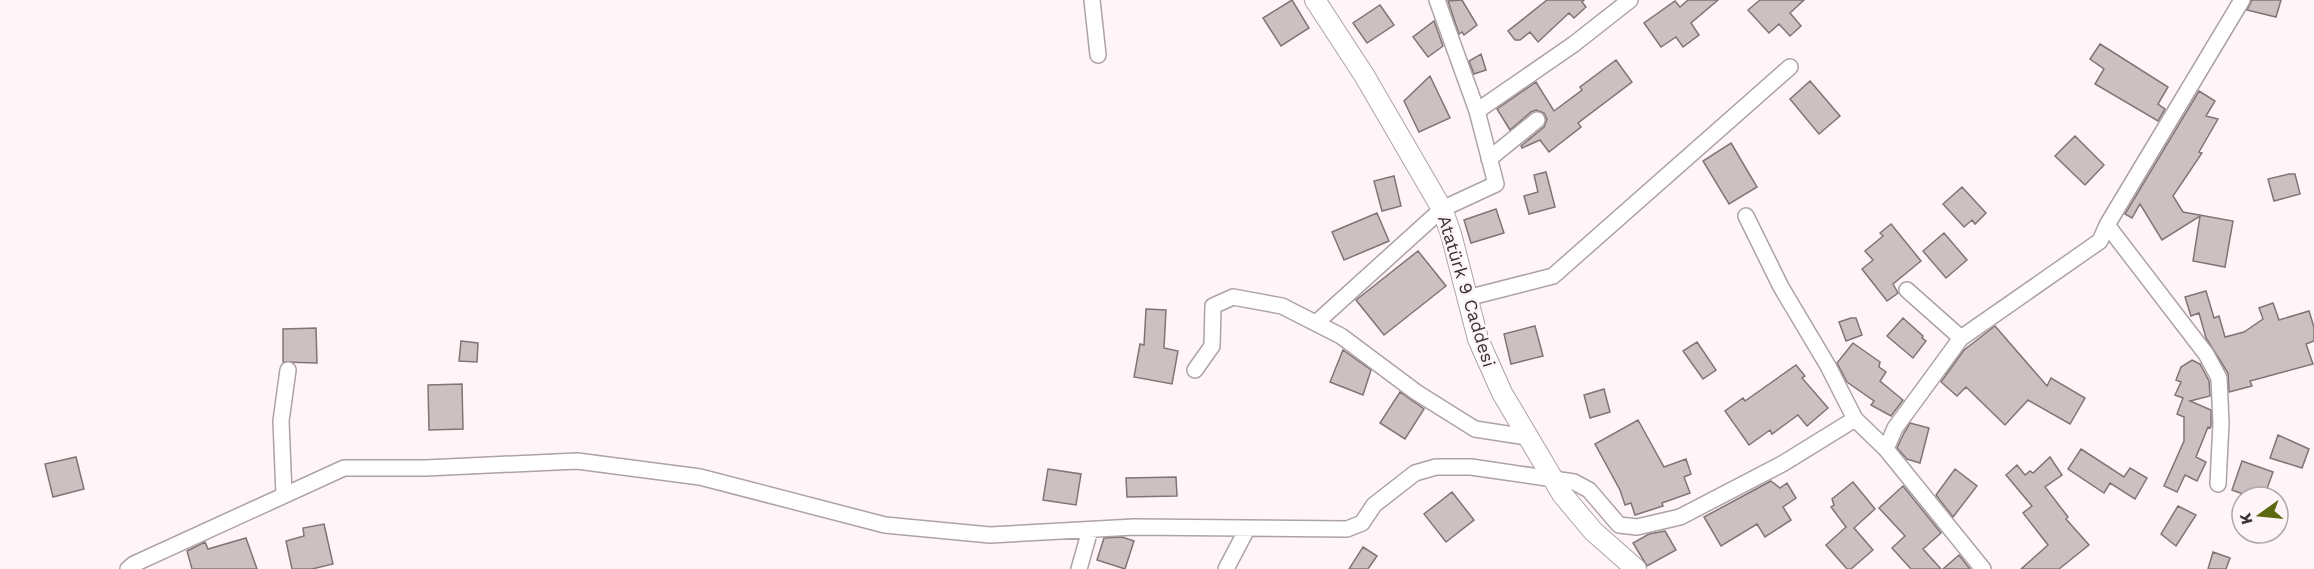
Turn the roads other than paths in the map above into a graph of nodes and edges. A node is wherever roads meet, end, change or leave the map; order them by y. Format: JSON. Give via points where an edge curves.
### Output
{"nodes":[{"id":1,"x":1092,"y":0,"type":"edge"},
{"id":2,"x":1315,"y":0,"type":"edge"},
{"id":3,"x":1437,"y":0,"type":"edge"},
{"id":4,"x":1629,"y":0,"type":"edge"},
{"id":5,"x":2242,"y":0,"type":"edge"},
{"id":6,"x":1098,"y":56,"type":"dead end"},
{"id":7,"x":1790,"y":67,"type":"dead end"},
{"id":8,"x":1477,"y":111,"type":"junction"},
{"id":9,"x":1537,"y":120,"type":"dead end"},
{"id":10,"x":1489,"y":159,"type":"junction"},
{"id":11,"x":1442,"y":209,"type":"junction"},
{"id":12,"x":1746,"y":216,"type":"dead end"},
{"id":13,"x":2107,"y":225,"type":"junction"},
{"id":14,"x":1907,"y":290,"type":"dead end"},
{"id":15,"x":1467,"y":298,"type":"junction"},
{"id":16,"x":1316,"y":323,"type":"junction"},
{"id":17,"x":1961,"y":339,"type":"junction"},
{"id":18,"x":288,"y":370,"type":"dead end"},
{"id":19,"x":1195,"y":370,"type":"dead end"},
{"id":20,"x":1855,"y":419,"type":"junction"},
{"id":21,"x":1527,"y":437,"type":"junction"},
{"id":22,"x":1886,"y":449,"type":"junction"},
{"id":23,"x":1552,"y":479,"type":"junction"},
{"id":24,"x":2218,"y":484,"type":"dead end"},
{"id":25,"x":284,"y":495,"type":"junction"},
{"id":26,"x":1247,"y":529,"type":"junction"},
{"id":27,"x":1090,"y":530,"type":"junction"},
{"id":28,"x":128,"y":569,"type":"edge"},
{"id":29,"x":1079,"y":569,"type":"edge"},
{"id":30,"x":1226,"y":569,"type":"edge"},
{"id":31,"x":1635,"y":569,"type":"edge"},
{"id":32,"x":1983,"y":569,"type":"edge"}],
"edges":[{"from":1,"to":6,"type":"street"},
{"from":2,"to":11,"type":"street","name":"Atatürk 9 Caddesi"},
{"from":3,"to":8,"type":"street"},
{"from":4,"to":8,"type":"street","via":[[1574,44]]},
{"from":5,"to":13,"type":"street"},
{"from":7,"to":15,"type":"street","via":[[1553,276]]},
{"from":8,"to":10,"type":"street"},
{"from":9,"to":10,"type":"street"},
{"from":10,"to":11,"type":"street","via":[[1496,184]]},
{"from":11,"to":15,"type":"street","name":"Atatürk 9 Caddesi"},
{"from":11,"to":16,"type":"street"},
{"from":12,"to":20,"type":"street"},
{"from":13,"to":17,"type":"street","via":[[2100,241]]},
{"from":13,"to":24,"type":"street","via":[[2206,354],[2219,378]]},
{"from":14,"to":17,"type":"street"},
{"from":15,"to":21,"type":"street","name":"Atatürk 9 Caddesi","via":[[1488,364]]},
{"from":16,"to":19,"type":"street","via":[[1282,306],[1233,297],[1213,306],[1212,346]]},
{"from":16,"to":21,"type":"street","via":[[1341,336],[1416,392],[1475,429]]},
{"from":17,"to":22,"type":"street","via":[[1895,428]]},
{"from":18,"to":25,"type":"street","via":[[281,421]]},
{"from":20,"to":22,"type":"street"},
{"from":20,"to":23,"type":"street","via":[[1782,464],[1680,517],[1637,527],[1619,525],[1589,490],[1574,482]]},
{"from":21,"to":23,"type":"street","name":"Atatürk 9 Caddesi"},
{"from":22,"to":32,"type":"street"},
{"from":23,"to":26,"type":"street","via":[[1471,467],[1436,467],[1415,473],[1374,505],[1362,523],[1347,529]]},
{"from":23,"to":31,"type":"street","name":"Atatürk 9 Caddesi","via":[[1578,515]]},
{"from":25,"to":27,"type":"street","via":[[344,468],[577,461],[700,477],[885,525],[990,535]]},
{"from":25,"to":28,"type":"street"},
{"from":26,"to":27,"type":"street"},
{"from":26,"to":30,"type":"street"},
{"from":27,"to":29,"type":"street"}]}
